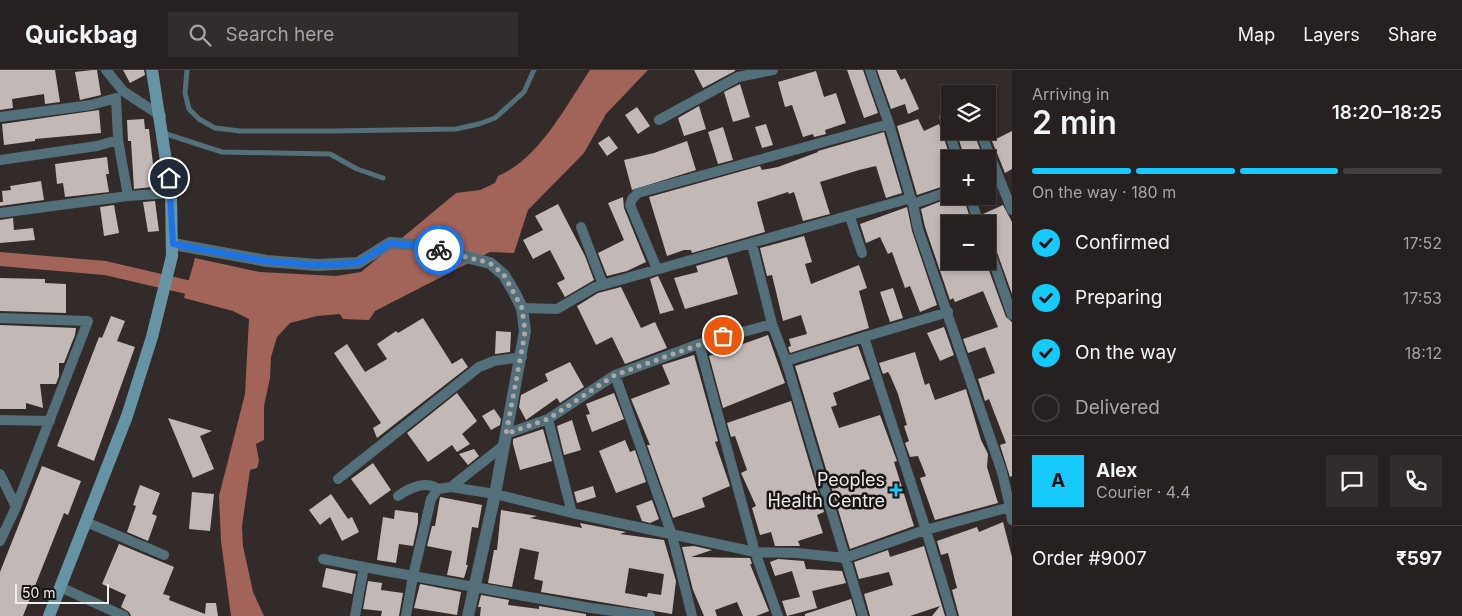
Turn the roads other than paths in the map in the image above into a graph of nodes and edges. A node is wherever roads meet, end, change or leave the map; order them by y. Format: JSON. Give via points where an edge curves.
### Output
{"nodes":[{"id":1,"x":106,"y":70,"type":"edge"},
{"id":2,"x":152,"y":70,"type":"edge"},
{"id":3,"x":187,"y":70,"type":"edge"},
{"id":4,"x":534,"y":70,"type":"edge"},
{"id":5,"x":773,"y":70,"type":"edge"},
{"id":6,"x":870,"y":70,"type":"edge"},
{"id":7,"x":120,"y":94,"type":"junction"},
{"id":8,"x":161,"y":116,"type":"junction"},
{"id":9,"x":0,"y":117,"type":"edge"},
{"id":10,"x":659,"y":120,"type":"dead end"},
{"id":11,"x":889,"y":124,"type":"junction"},
{"id":12,"x":163,"y":132,"type":"junction"},
{"id":13,"x":118,"y":140,"type":"junction"},
{"id":14,"x":984,"y":140,"type":"edge"},
{"id":15,"x":0,"y":160,"type":"edge"},
{"id":16,"x":383,"y":178,"type":"dead end"},
{"id":17,"x":171,"y":193,"type":"junction"},
{"id":18,"x":941,"y":193,"type":"edge"},
{"id":19,"x":128,"y":196,"type":"junction"},
{"id":20,"x":912,"y":201,"type":"junction"},
{"id":21,"x":1012,"y":210,"type":"edge"},
{"id":22,"x":0,"y":214,"type":"edge"},
{"id":23,"x":850,"y":217,"type":"junction"},
{"id":24,"x":581,"y":227,"type":"dead end"},
{"id":25,"x":752,"y":244,"type":"junction"},
{"id":26,"x":173,"y":250,"type":"junction"},
{"id":27,"x":862,"y":253,"type":"dead end"},
{"id":28,"x":657,"y":269,"type":"junction"},
{"id":29,"x":996,"y":269,"type":"edge"},
{"id":30,"x":604,"y":285,"type":"junction"},
{"id":31,"x":522,"y":308,"type":"junction"},
{"id":32,"x":948,"y":312,"type":"junction"},
{"id":33,"x":1012,"y":315,"type":"edge"},
{"id":34,"x":0,"y":318,"type":"edge"},
{"id":35,"x":772,"y":324,"type":"junction"},
{"id":36,"x":864,"y":337,"type":"junction"},
{"id":37,"x":699,"y":344,"type":"junction"},
{"id":38,"x":522,"y":356,"type":"junction"},
{"id":39,"x":786,"y":361,"type":"junction"},
{"id":40,"x":615,"y":375,"type":"junction"},
{"id":41,"x":548,"y":419,"type":"junction"},
{"id":42,"x":0,"y":420,"type":"edge"},
{"id":43,"x":50,"y":421,"type":"junction"},
{"id":44,"x":505,"y":440,"type":"junction"},
{"id":45,"x":0,"y":474,"type":"edge"},
{"id":46,"x":338,"y":479,"type":"dead end"},
{"id":47,"x":451,"y":487,"type":"junction"},
{"id":48,"x":438,"y":489,"type":"junction"},
{"id":49,"x":495,"y":494,"type":"junction"},
{"id":50,"x":398,"y":496,"type":"dead end"},
{"id":51,"x":16,"y":507,"type":"junction"},
{"id":52,"x":1011,"y":507,"type":"edge"},
{"id":53,"x":572,"y":514,"type":"junction"},
{"id":54,"x":1012,"y":520,"type":"edge"},
{"id":55,"x":86,"y":522,"type":"junction"},
{"id":56,"x":927,"y":529,"type":"junction"},
{"id":57,"x":672,"y":536,"type":"junction"},
{"id":58,"x":0,"y":540,"type":"edge"},
{"id":59,"x":755,"y":552,"type":"junction"},
{"id":60,"x":164,"y":555,"type":"dead end"},
{"id":61,"x":845,"y":558,"type":"junction"},
{"id":62,"x":323,"y":559,"type":"dead end"},
{"id":63,"x":364,"y":567,"type":"junction"},
{"id":64,"x":413,"y":576,"type":"junction"},
{"id":65,"x":60,"y":587,"type":"junction"},
{"id":66,"x":475,"y":587,"type":"junction"},
{"id":67,"x":590,"y":612,"type":"edge"},
{"id":68,"x":50,"y":616,"type":"edge"},
{"id":69,"x":124,"y":616,"type":"edge"},
{"id":70,"x":355,"y":616,"type":"edge"},
{"id":71,"x":406,"y":616,"type":"edge"},
{"id":72,"x":468,"y":616,"type":"edge"},
{"id":73,"x":650,"y":616,"type":"edge"},
{"id":74,"x":692,"y":616,"type":"edge"},
{"id":75,"x":778,"y":616,"type":"edge"},
{"id":76,"x":863,"y":616,"type":"edge"},
{"id":77,"x":952,"y":616,"type":"edge"}],
"edges":[{"from":1,"to":7,"type":"street"},
{"from":2,"to":8,"type":"main road"},
{"from":3,"to":4,"type":"lane","via":[[185,93],[189,109],[215,128],[332,131],[456,128],[479,124],[495,118],[524,92]]},
{"from":5,"to":10,"type":"street","via":[[738,77]]},
{"from":6,"to":11,"type":"street"},
{"from":7,"to":8,"type":"street"},
{"from":7,"to":9,"type":"street","via":[[91,105]]},
{"from":7,"to":13,"type":"street"},
{"from":8,"to":12,"type":"main road"},
{"from":11,"to":20,"type":"street"},
{"from":11,"to":28,"type":"street","via":[[638,193],[630,205]]},
{"from":12,"to":16,"type":"lane","via":[[222,152],[330,154]]},
{"from":12,"to":17,"type":"main road"},
{"from":13,"to":15,"type":"street"},
{"from":13,"to":19,"type":"street"},
{"from":14,"to":21,"type":"street"},
{"from":17,"to":19,"type":"street"},
{"from":17,"to":26,"type":"main road"},
{"from":18,"to":20,"type":"street"},
{"from":19,"to":22,"type":"street"},
{"from":20,"to":23,"type":"street"},
{"from":20,"to":32,"type":"street","via":[[918,229]]},
{"from":23,"to":25,"type":"street"},
{"from":23,"to":27,"type":"street"},
{"from":24,"to":30,"type":"street"},
{"from":25,"to":28,"type":"street"},
{"from":25,"to":35,"type":"street"},
{"from":26,"to":31,"type":"street","via":[[317,265],[358,263],[390,243],[418,245],[490,263],[504,275]]},
{"from":26,"to":55,"type":"main road","via":[[152,337]]},
{"from":28,"to":30,"type":"street"},
{"from":29,"to":33,"type":"street"},
{"from":30,"to":31,"type":"street","via":[[557,309]]},
{"from":31,"to":38,"type":"street","via":[[525,331]]},
{"from":32,"to":36,"type":"street"},
{"from":32,"to":52,"type":"street"},
{"from":34,"to":43,"type":"street","via":[[88,321]]},
{"from":35,"to":37,"type":"street"},
{"from":35,"to":39,"type":"street"},
{"from":36,"to":39,"type":"street"},
{"from":36,"to":56,"type":"street","via":[[902,461]]},
{"from":37,"to":40,"type":"street"},
{"from":37,"to":59,"type":"street"},
{"from":38,"to":44,"type":"street"},
{"from":38,"to":46,"type":"street","via":[[479,367]]},
{"from":39,"to":61,"type":"street"},
{"from":40,"to":41,"type":"street"},
{"from":40,"to":57,"type":"street"},
{"from":41,"to":44,"type":"street"},
{"from":41,"to":53,"type":"street"},
{"from":42,"to":43,"type":"street"},
{"from":43,"to":51,"type":"street"},
{"from":44,"to":47,"type":"street"},
{"from":44,"to":49,"type":"street"},
{"from":45,"to":51,"type":"street"},
{"from":47,"to":48,"type":"street"},
{"from":47,"to":49,"type":"street"},
{"from":48,"to":50,"type":"street","via":[[433,485],[419,486]]},
{"from":48,"to":64,"type":"street","via":[[431,499]]},
{"from":49,"to":53,"type":"street"},
{"from":49,"to":66,"type":"street"},
{"from":51,"to":58,"type":"street"},
{"from":52,"to":54,"type":"street"},
{"from":52,"to":56,"type":"street"},
{"from":53,"to":57,"type":"street"},
{"from":55,"to":60,"type":"street"},
{"from":55,"to":65,"type":"main road"},
{"from":56,"to":61,"type":"street"},
{"from":56,"to":77,"type":"street"},
{"from":57,"to":59,"type":"street"},
{"from":57,"to":74,"type":"street"},
{"from":59,"to":61,"type":"street"},
{"from":59,"to":75,"type":"street"},
{"from":61,"to":76,"type":"street"},
{"from":62,"to":63,"type":"street"},
{"from":63,"to":64,"type":"street"},
{"from":63,"to":70,"type":"street"},
{"from":64,"to":66,"type":"street"},
{"from":64,"to":71,"type":"street"},
{"from":65,"to":68,"type":"main road"},
{"from":65,"to":69,"type":"street"},
{"from":66,"to":67,"type":"street"},
{"from":66,"to":72,"type":"street"},
{"from":67,"to":73,"type":"street"}]}
